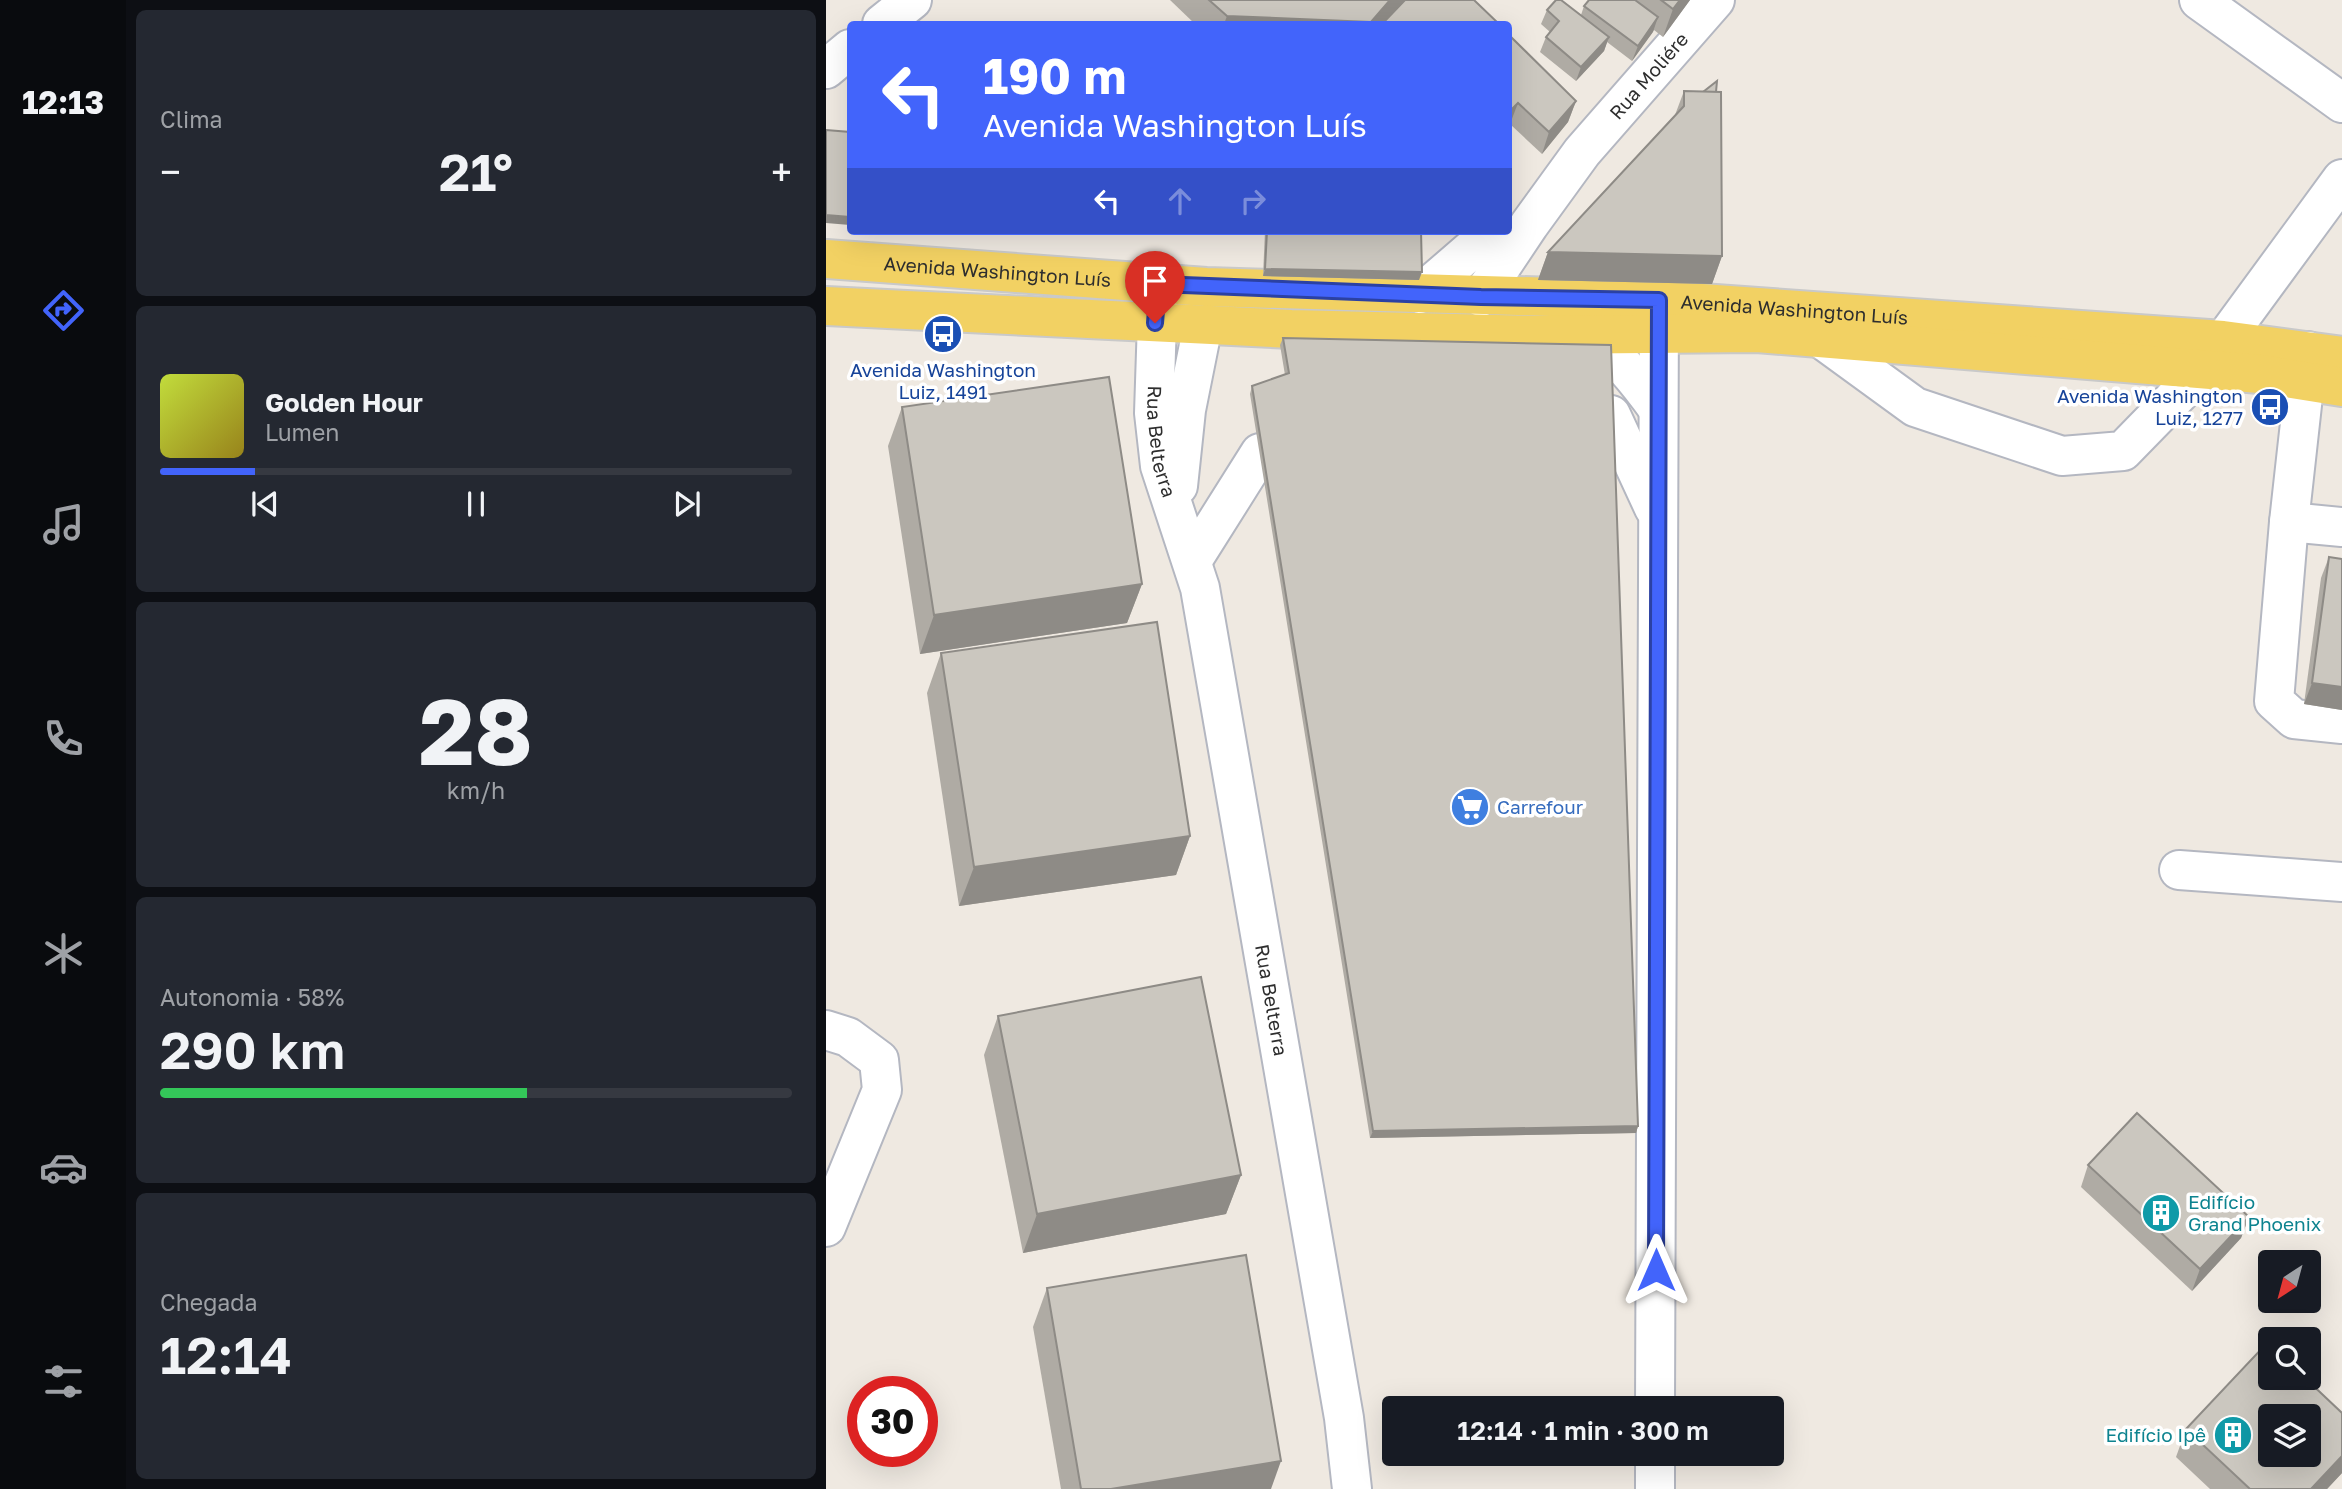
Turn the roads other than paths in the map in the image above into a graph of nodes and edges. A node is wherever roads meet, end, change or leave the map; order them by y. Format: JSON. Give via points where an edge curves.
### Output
{"nodes":[{"id":1,"x":912,"y":0,"type":"edge"},
{"id":2,"x":1715,"y":0,"type":"edge"},
{"id":3,"x":2199,"y":0,"type":"edge"},
{"id":4,"x":886,"y":21,"type":"edge"},
{"id":5,"x":847,"y":52,"type":"edge"},
{"id":6,"x":826,"y":69,"type":"edge"},
{"id":7,"x":2342,"y":103,"type":"edge"},
{"id":8,"x":1582,"y":152,"type":"junction"},
{"id":9,"x":2342,"y":179,"type":"edge"},
{"id":10,"x":1512,"y":213,"type":"edge"},
{"id":11,"x":1488,"y":235,"type":"edge"},
{"id":12,"x":826,"y":260,"type":"edge"},
{"id":13,"x":1158,"y":284,"type":"junction"},
{"id":14,"x":1420,"y":294,"type":"junction"},
{"id":15,"x":1481,"y":297,"type":"junction"},
{"id":16,"x":826,"y":306,"type":"edge"},
{"id":17,"x":1658,"y":317,"type":"junction"},
{"id":18,"x":1155,"y":323,"type":"junction"},
{"id":19,"x":1203,"y":325,"type":"junction"},
{"id":20,"x":1588,"y":334,"type":"junction"},
{"id":21,"x":1823,"y":340,"type":"junction"},
{"id":22,"x":2212,"y":355,"type":"junction"},
{"id":23,"x":2318,"y":363,"type":"edge"},
{"id":24,"x":2342,"y":387,"type":"edge"},
{"id":25,"x":1658,"y":409,"type":"junction"},
{"id":26,"x":1261,"y":467,"type":"edge"},
{"id":27,"x":1659,"y":479,"type":"junction"},
{"id":28,"x":1175,"y":513,"type":"junction"},
{"id":29,"x":1659,"y":518,"type":"junction"},
{"id":30,"x":2289,"y":522,"type":"junction"},
{"id":31,"x":2342,"y":527,"type":"edge"},
{"id":32,"x":1196,"y":574,"type":"junction"},
{"id":33,"x":2342,"y":724,"type":"edge"},
{"id":34,"x":2179,"y":870,"type":"dead end"},
{"id":35,"x":2342,"y":882,"type":"edge"},
{"id":36,"x":826,"y":1030,"type":"edge"},
{"id":37,"x":826,"y":1227,"type":"edge"},
{"id":38,"x":1655,"y":1396,"type":"edge"},
{"id":39,"x":1655,"y":1466,"type":"edge"},
{"id":40,"x":1352,"y":1489,"type":"edge"},
{"id":41,"x":1655,"y":1489,"type":"edge"}],
"edges":[{"from":1,"to":4,"type":"street"},
{"from":2,"to":8,"type":"street","name":"Rua Moliére"},
{"from":3,"to":7,"type":"street"},
{"from":5,"to":6,"type":"street"},
{"from":8,"to":10,"type":"street","name":"Rua Moliére"},
{"from":8,"to":15,"type":"street","name":"Rua Moliére"},
{"from":9,"to":22,"type":"street"},
{"from":11,"to":14,"type":"street"},
{"from":12,"to":13,"type":"main road","name":"Avenida Washington Luís"},
{"from":13,"to":14,"type":"main road","name":"Avenida Washington Luís"},
{"from":13,"to":18,"type":"street","name":"Rua Belterra"},
{"from":14,"to":15,"type":"main road","name":"Avenida Washington Luís"},
{"from":15,"to":17,"type":"main road","name":"Avenida Washington Luís"},
{"from":16,"to":18,"type":"main road","name":"Avenida Washington Luís"},
{"from":17,"to":20,"type":"main road","name":"Avenida Washington Luís"},
{"from":17,"to":21,"type":"main road","name":"Avenida Washington Luís"},
{"from":17,"to":22,"type":"main road","name":"Avenida Washington Luís"},
{"from":17,"to":25,"type":"street"},
{"from":18,"to":19,"type":"main road","name":"Avenida Washington Luís"},
{"from":18,"to":28,"type":"street","name":"Rua Belterra","via":[[1154,413],[1160,466]]},
{"from":19,"to":20,"type":"main road","name":"Avenida Washington Luís"},
{"from":19,"to":28,"type":"street","name":"Rua Belterra","via":[[1186,410]]},
{"from":20,"to":25,"type":"street","via":[[1634,376]]},
{"from":21,"to":22,"type":"main road","name":"Avenida Washington Luís"},
{"from":21,"to":22,"type":"street","via":[[1915,407],[2062,456],[2123,451]]},
{"from":22,"to":23,"type":"main road","name":"Avenida Washington Luís"},
{"from":23,"to":24,"type":"main road","name":"Avenida Washington Luís"},
{"from":23,"to":30,"type":"street"},
{"from":25,"to":27,"type":"street"},
{"from":26,"to":32,"type":"street"},
{"from":27,"to":29,"type":"street"},
{"from":27,"to":29,"type":"street","via":[[1610,399]]},
{"from":28,"to":32,"type":"street","name":"Rua Belterra"},
{"from":29,"to":38,"type":"street"},
{"from":30,"to":31,"type":"street"},
{"from":30,"to":33,"type":"street","via":[[2274,701],[2294,719]]},
{"from":32,"to":40,"type":"street","name":"Rua Belterra","via":[[1344,1418]]},
{"from":34,"to":35,"type":"street"},
{"from":36,"to":37,"type":"street","via":[[848,1037],[879,1060],[882,1090]]},
{"from":39,"to":41,"type":"street"}]}
